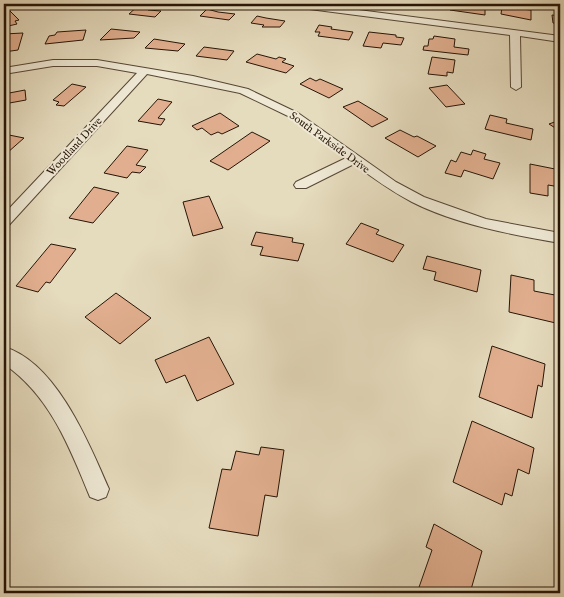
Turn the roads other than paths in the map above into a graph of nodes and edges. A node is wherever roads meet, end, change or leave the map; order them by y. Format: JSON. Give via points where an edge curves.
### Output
{"nodes":[{"id":1,"x":294,"y":4,"type":"edge"},
{"id":2,"x":515,"y":33,"type":"junction"},
{"id":3,"x":560,"y":39,"type":"edge"},
{"id":4,"x":4,"y":71,"type":"edge"},
{"id":5,"x":144,"y":71,"type":"junction"},
{"id":6,"x":516,"y":87,"type":"dead end"},
{"id":7,"x":354,"y":159,"type":"junction"},
{"id":8,"x":301,"y":185,"type":"dead end"},
{"id":9,"x":4,"y":222,"type":"edge"},
{"id":10,"x":560,"y":238,"type":"edge"},
{"id":11,"x":4,"y":354,"type":"edge"},
{"id":12,"x":98,"y":489,"type":"dead end"}],
"edges":[{"from":1,"to":2,"type":"street"},
{"from":2,"to":3,"type":"street"},
{"from":2,"to":6,"type":"street"},
{"from":4,"to":5,"type":"street","name":"South Parkside Drive","via":[[77,62]]},
{"from":5,"to":7,"type":"street","name":"South Parkside Drive","via":[[220,84],[265,100],[294,115]]},
{"from":5,"to":9,"type":"street","name":"Woodland Drive"},
{"from":7,"to":8,"type":"street"},
{"from":7,"to":10,"type":"street","name":"South Parkside Drive","via":[[391,185],[439,209],[484,223]]},
{"from":11,"to":12,"type":"street","via":[[33,374],[57,402]]}]}
